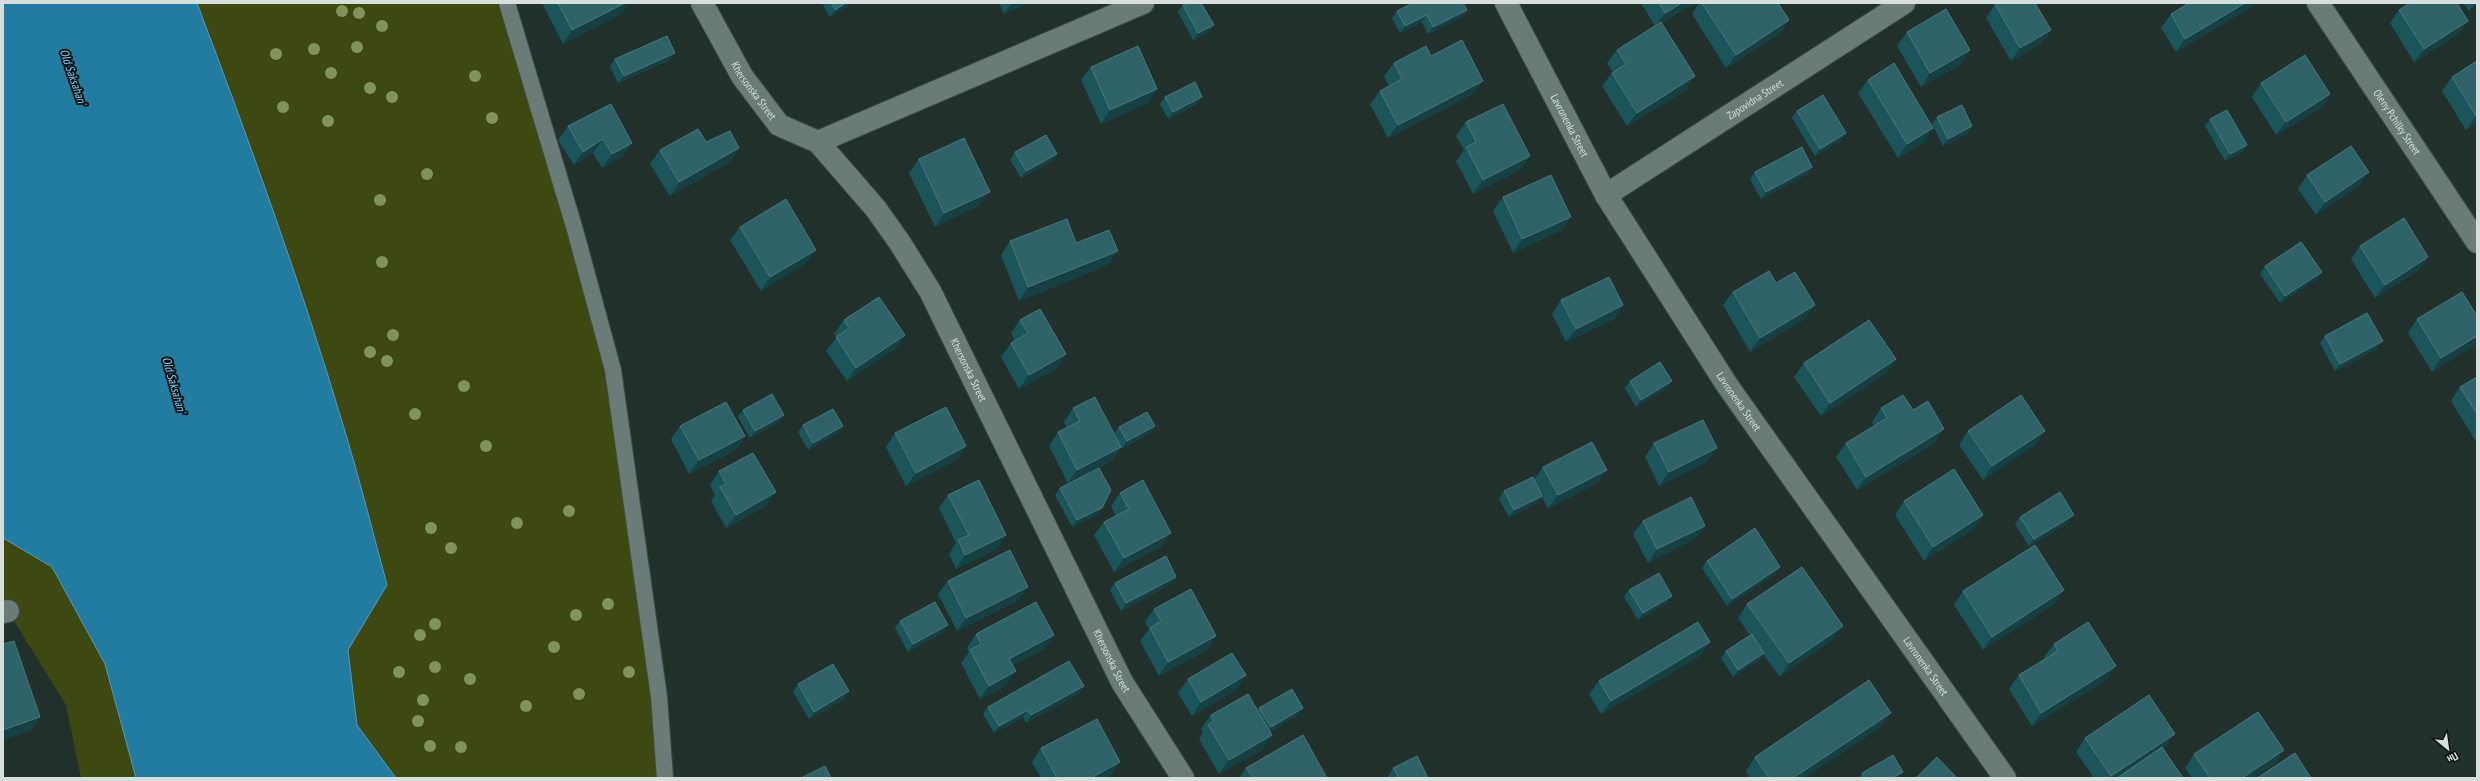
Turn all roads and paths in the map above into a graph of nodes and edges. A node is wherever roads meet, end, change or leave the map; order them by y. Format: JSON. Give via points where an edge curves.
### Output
{"nodes":[{"id":1,"x":507,"y":3,"type":"edge"},
{"id":2,"x":702,"y":3,"type":"edge"},
{"id":3,"x":1144,"y":3,"type":"edge"},
{"id":4,"x":1506,"y":3,"type":"edge"},
{"id":5,"x":1904,"y":3,"type":"edge"},
{"id":6,"x":2318,"y":3,"type":"edge"},
{"id":7,"x":818,"y":142,"type":"junction"},
{"id":8,"x":1606,"y":195,"type":"junction"},
{"id":9,"x":2477,"y":242,"type":"edge"},
{"id":10,"x":665,"y":778,"type":"edge"},
{"id":11,"x":1183,"y":778,"type":"edge"},
{"id":12,"x":2005,"y":778,"type":"edge"}],
"edges":[{"from":1,"to":10,"type":"lane","via":[[575,230],[613,370],[659,697]]},
{"from":2,"to":7,"type":"street","name":"Khersonska Street","via":[[742,76],[779,125]]},
{"from":3,"to":7,"type":"street"},
{"from":4,"to":8,"type":"street","name":"Lavronenka Street"},
{"from":5,"to":8,"type":"street","name":"Zapovidna Street"},
{"from":6,"to":9,"type":"street","name":"Oleny Pchilky Street"},
{"from":7,"to":11,"type":"street","name":"Khersonska Street","via":[[876,208],[930,291],[1122,682]]},
{"from":8,"to":12,"type":"street","name":"Lavronenka Street","via":[[1726,385]]}]}
